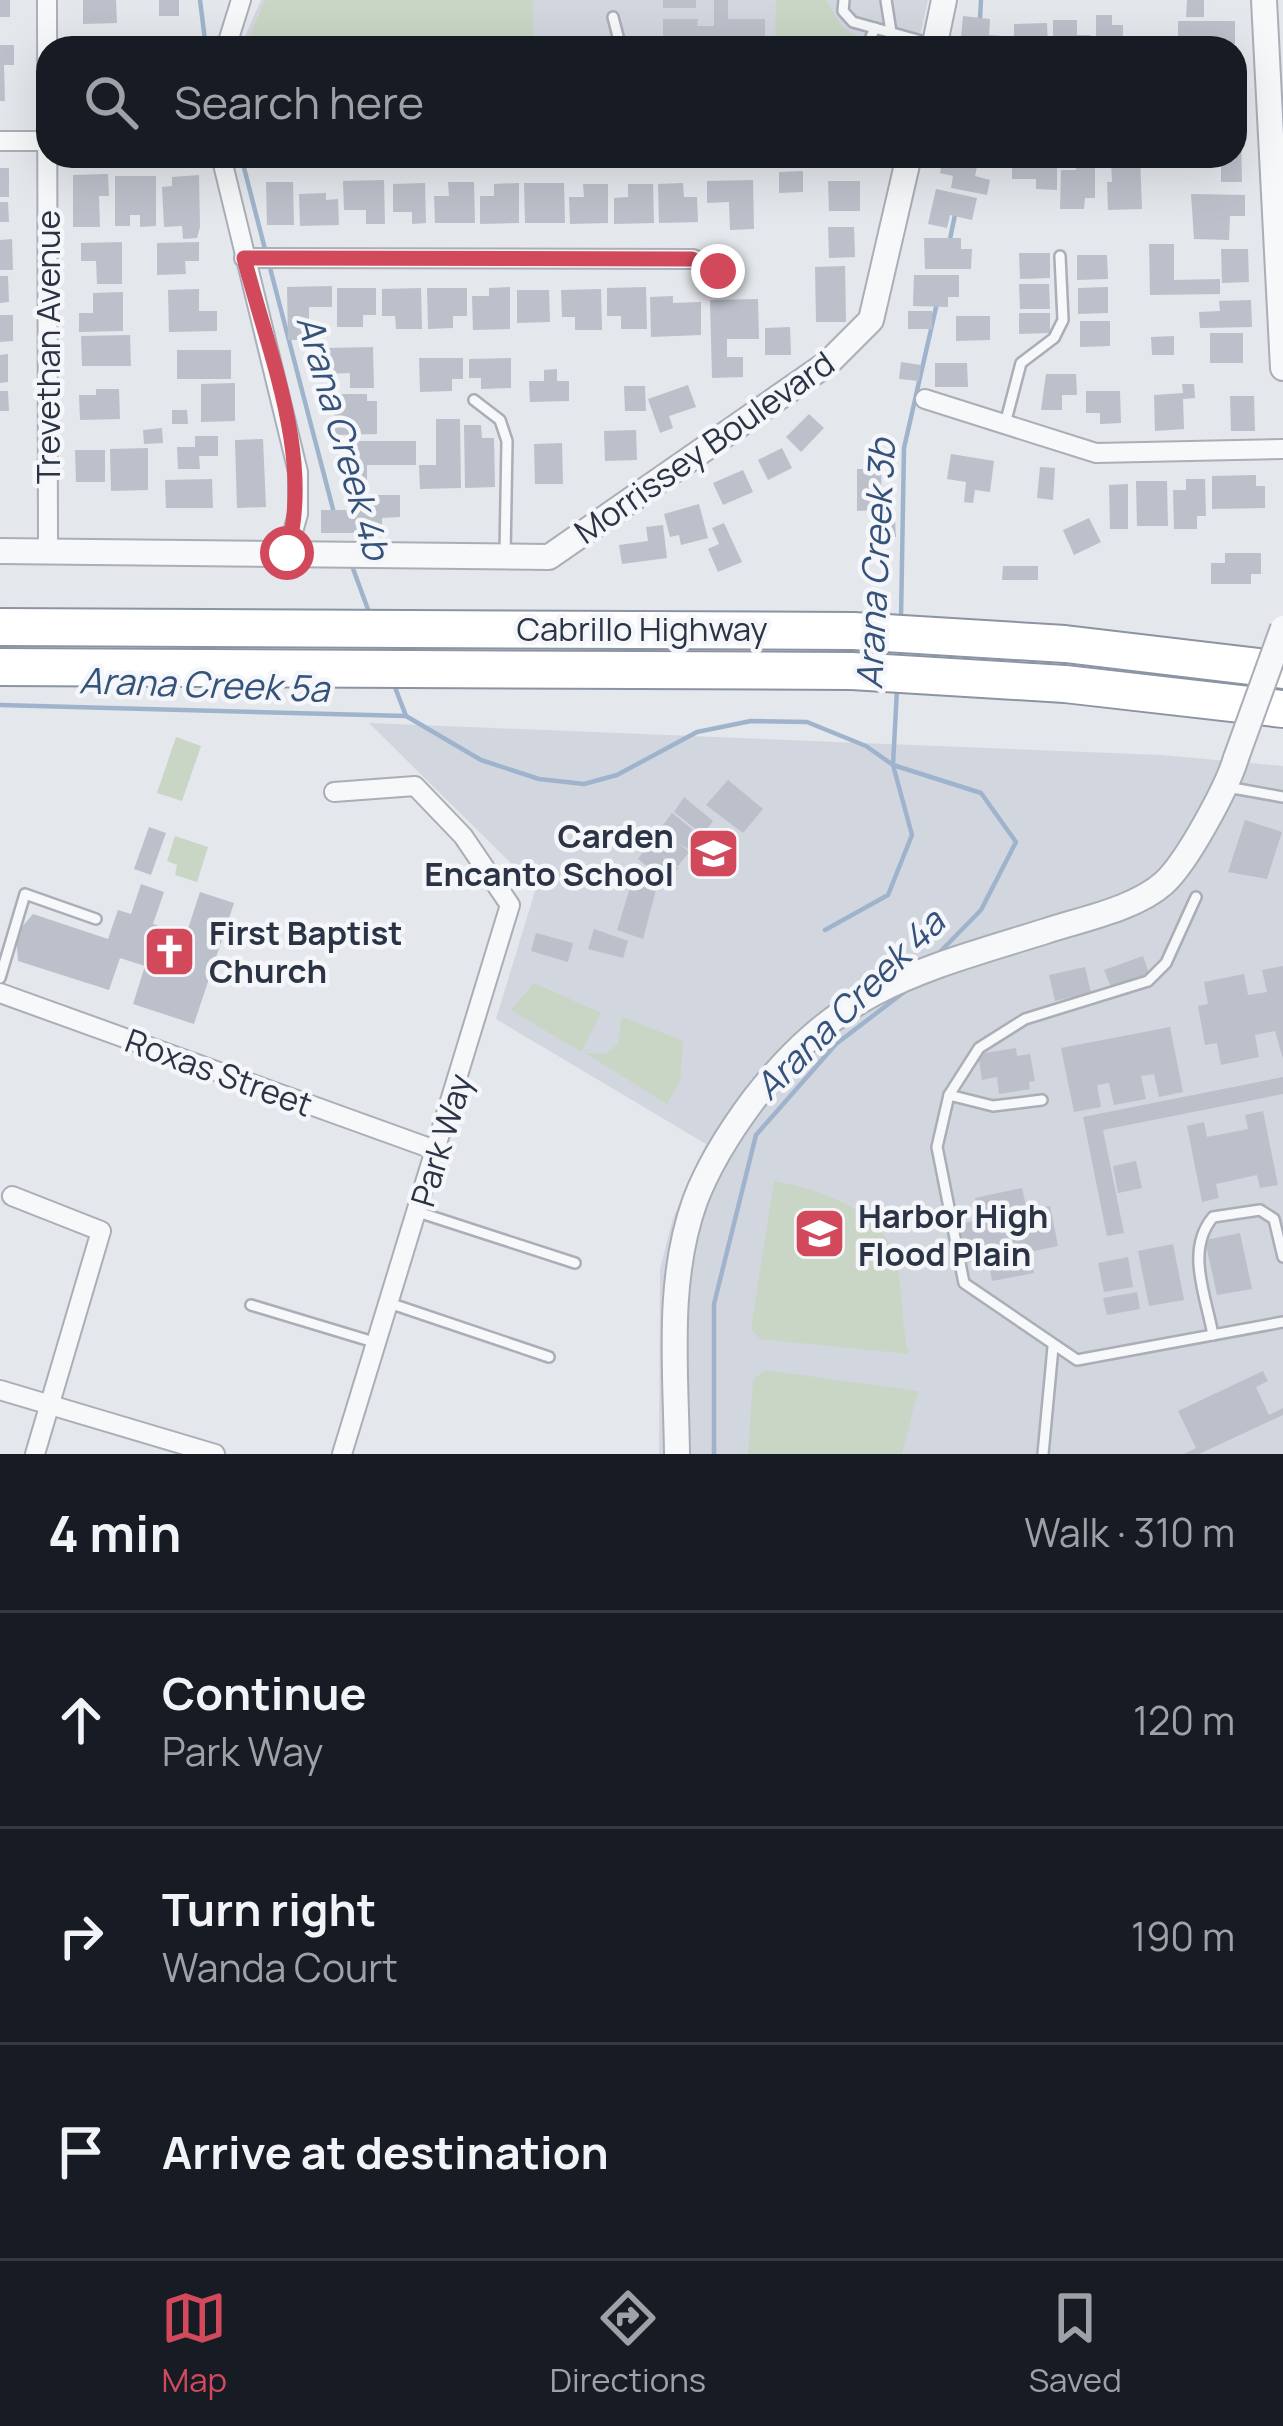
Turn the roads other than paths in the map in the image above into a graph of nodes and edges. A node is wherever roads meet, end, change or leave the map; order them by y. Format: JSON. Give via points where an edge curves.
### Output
{"nodes":[{"id":1,"x":47,"y":0,"type":"edge"},
{"id":2,"x":241,"y":0,"type":"edge"},
{"id":3,"x":844,"y":0,"type":"edge"},
{"id":4,"x":886,"y":0,"type":"edge"},
{"id":5,"x":944,"y":0,"type":"edge"},
{"id":6,"x":1264,"y":0,"type":"edge"},
{"id":7,"x":613,"y":17,"type":"dead end"},
{"id":8,"x":875,"y":28,"type":"junction"},
{"id":9,"x":891,"y":32,"type":"junction"},
{"id":10,"x":47,"y":36,"type":"edge"},
{"id":11,"x":230,"y":36,"type":"edge"},
{"id":12,"x":618,"y":36,"type":"edge"},
{"id":13,"x":871,"y":36,"type":"edge"},
{"id":14,"x":903,"y":36,"type":"edge"},
{"id":15,"x":936,"y":36,"type":"edge"},
{"id":16,"x":0,"y":141,"type":"edge"},
{"id":17,"x":36,"y":141,"type":"edge"},
{"id":18,"x":48,"y":168,"type":"edge"},
{"id":19,"x":224,"y":168,"type":"edge"},
{"id":20,"x":906,"y":168,"type":"edge"},
{"id":21,"x":1060,"y":256,"type":"dead end"},
{"id":22,"x":244,"y":258,"type":"junction"},
{"id":23,"x":718,"y":271,"type":"dead end"},
{"id":24,"x":1283,"y":368,"type":"edge"},
{"id":25,"x":926,"y":399,"type":"dead end"},
{"id":26,"x":474,"y":400,"type":"dead end"},
{"id":27,"x":1005,"y":424,"type":"junction"},
{"id":28,"x":1283,"y":449,"type":"edge"},
{"id":29,"x":0,"y":550,"type":"edge"},
{"id":30,"x":48,"y":551,"type":"junction"},
{"id":31,"x":287,"y":553,"type":"junction"},
{"id":32,"x":505,"y":556,"type":"junction"},
{"id":33,"x":0,"y":625,"type":"edge"},
{"id":34,"x":1283,"y":628,"type":"edge"},
{"id":35,"x":0,"y":668,"type":"edge"},
{"id":36,"x":1283,"y":670,"type":"edge"},
{"id":37,"x":1283,"y":709,"type":"edge"},
{"id":38,"x":1227,"y":787,"type":"junction"},
{"id":39,"x":334,"y":792,"type":"dead end"},
{"id":40,"x":1283,"y":797,"type":"edge"},
{"id":41,"x":1196,"y":897,"type":"dead end"},
{"id":42,"x":96,"y":919,"type":"dead end"},
{"id":43,"x":0,"y":978,"type":"edge"},
{"id":44,"x":0,"y":993,"type":"edge"},
{"id":45,"x":949,"y":1095,"type":"junction"},
{"id":46,"x":1042,"y":1100,"type":"dead end"},
{"id":47,"x":438,"y":1151,"type":"junction"},
{"id":48,"x":11,"y":1196,"type":"dead end"},
{"id":49,"x":418,"y":1213,"type":"junction"},
{"id":50,"x":1283,"y":1257,"type":"edge"},
{"id":51,"x":574,"y":1263,"type":"dead end"},
{"id":52,"x":389,"y":1304,"type":"junction"},
{"id":53,"x":251,"y":1305,"type":"dead end"},
{"id":54,"x":1283,"y":1322,"type":"edge"},
{"id":55,"x":1213,"y":1335,"type":"junction"},
{"id":56,"x":377,"y":1343,"type":"junction"},
{"id":57,"x":1053,"y":1347,"type":"junction"},
{"id":58,"x":549,"y":1357,"type":"dead end"},
{"id":59,"x":0,"y":1390,"type":"edge"},
{"id":60,"x":50,"y":1405,"type":"junction"},
{"id":61,"x":35,"y":1454,"type":"edge"},
{"id":62,"x":215,"y":1454,"type":"edge"},
{"id":63,"x":342,"y":1454,"type":"edge"},
{"id":64,"x":677,"y":1454,"type":"edge"},
{"id":65,"x":1043,"y":1454,"type":"edge"}],
"edges":[{"from":1,"to":10,"type":"street","name":"Trevethan Avenue"},
{"from":2,"to":11,"type":"street"},
{"from":3,"to":8,"type":"lane","via":[[853,22]]},
{"from":4,"to":9,"type":"lane"},
{"from":5,"to":15,"type":"street"},
{"from":6,"to":24,"type":"street"},
{"from":7,"to":12,"type":"lane"},
{"from":8,"to":9,"type":"lane"},
{"from":8,"to":13,"type":"lane"},
{"from":9,"to":14,"type":"lane"},
{"from":16,"to":17,"type":"street"},
{"from":18,"to":30,"type":"street","name":"Trevethan Avenue"},
{"from":19,"to":22,"type":"street"},
{"from":20,"to":32,"type":"street","name":"Morrissey Boulevard","via":[[871,320],[828,363],[549,557]]},
{"from":21,"to":27,"type":"lane","via":[[1063,320],[1054,338],[1021,363]]},
{"from":22,"to":23,"type":"street","via":[[692,259]]},
{"from":22,"to":31,"type":"street","via":[[298,472]]},
{"from":25,"to":27,"type":"street"},
{"from":26,"to":32,"type":"lane","via":[[500,420],[507,441]]},
{"from":27,"to":28,"type":"street","via":[[1096,453]]},
{"from":29,"to":30,"type":"street","name":"Morrissey Boulevard"},
{"from":30,"to":31,"type":"street","name":"Morrissey Boulevard"},
{"from":31,"to":32,"type":"street","name":"Morrissey Boulevard"},
{"from":33,"to":36,"type":"highway","name":"Cabrillo Highway","via":[[853,631],[1065,644]]},
{"from":34,"to":38,"type":"street","bridge":true},
{"from":35,"to":37,"type":"highway","name":"Cabrillo Highway","via":[[852,671]]},
{"from":38,"to":40,"type":"lane"},
{"from":38,"to":64,"type":"street","via":[[1163,884],[1108,911],[923,969],[843,1008],[794,1047],[721,1145],[694,1203],[675,1307]]},
{"from":39,"to":47,"type":"street","name":"Park Way","via":[[415,786],[463,836],[510,905]]},
{"from":41,"to":45,"type":"lane","via":[[1166,963],[1148,981],[1025,1019],[979,1048]]},
{"from":42,"to":43,"type":"lane","via":[[26,894]]},
{"from":44,"to":47,"type":"street","name":"Roxas Street"},
{"from":45,"to":46,"type":"lane","via":[[993,1106]]},
{"from":45,"to":57,"type":"lane","via":[[938,1147],[964,1283]]},
{"from":47,"to":49,"type":"street","name":"Park Way"},
{"from":48,"to":60,"type":"street","via":[[101,1231]]},
{"from":49,"to":51,"type":"lane"},
{"from":49,"to":52,"type":"street","name":"Park Way"},
{"from":50,"to":55,"type":"lane","via":[[1274,1219],[1260,1210],[1213,1217],[1197,1251]]},
{"from":52,"to":56,"type":"street","name":"Park Way"},
{"from":52,"to":58,"type":"lane"},
{"from":53,"to":56,"type":"lane"},
{"from":54,"to":55,"type":"lane"},
{"from":55,"to":57,"type":"lane","via":[[1077,1360]]},
{"from":56,"to":63,"type":"street","name":"Park Way"},
{"from":57,"to":65,"type":"lane"},
{"from":59,"to":60,"type":"street"},
{"from":60,"to":61,"type":"street"},
{"from":60,"to":62,"type":"street"}]}
